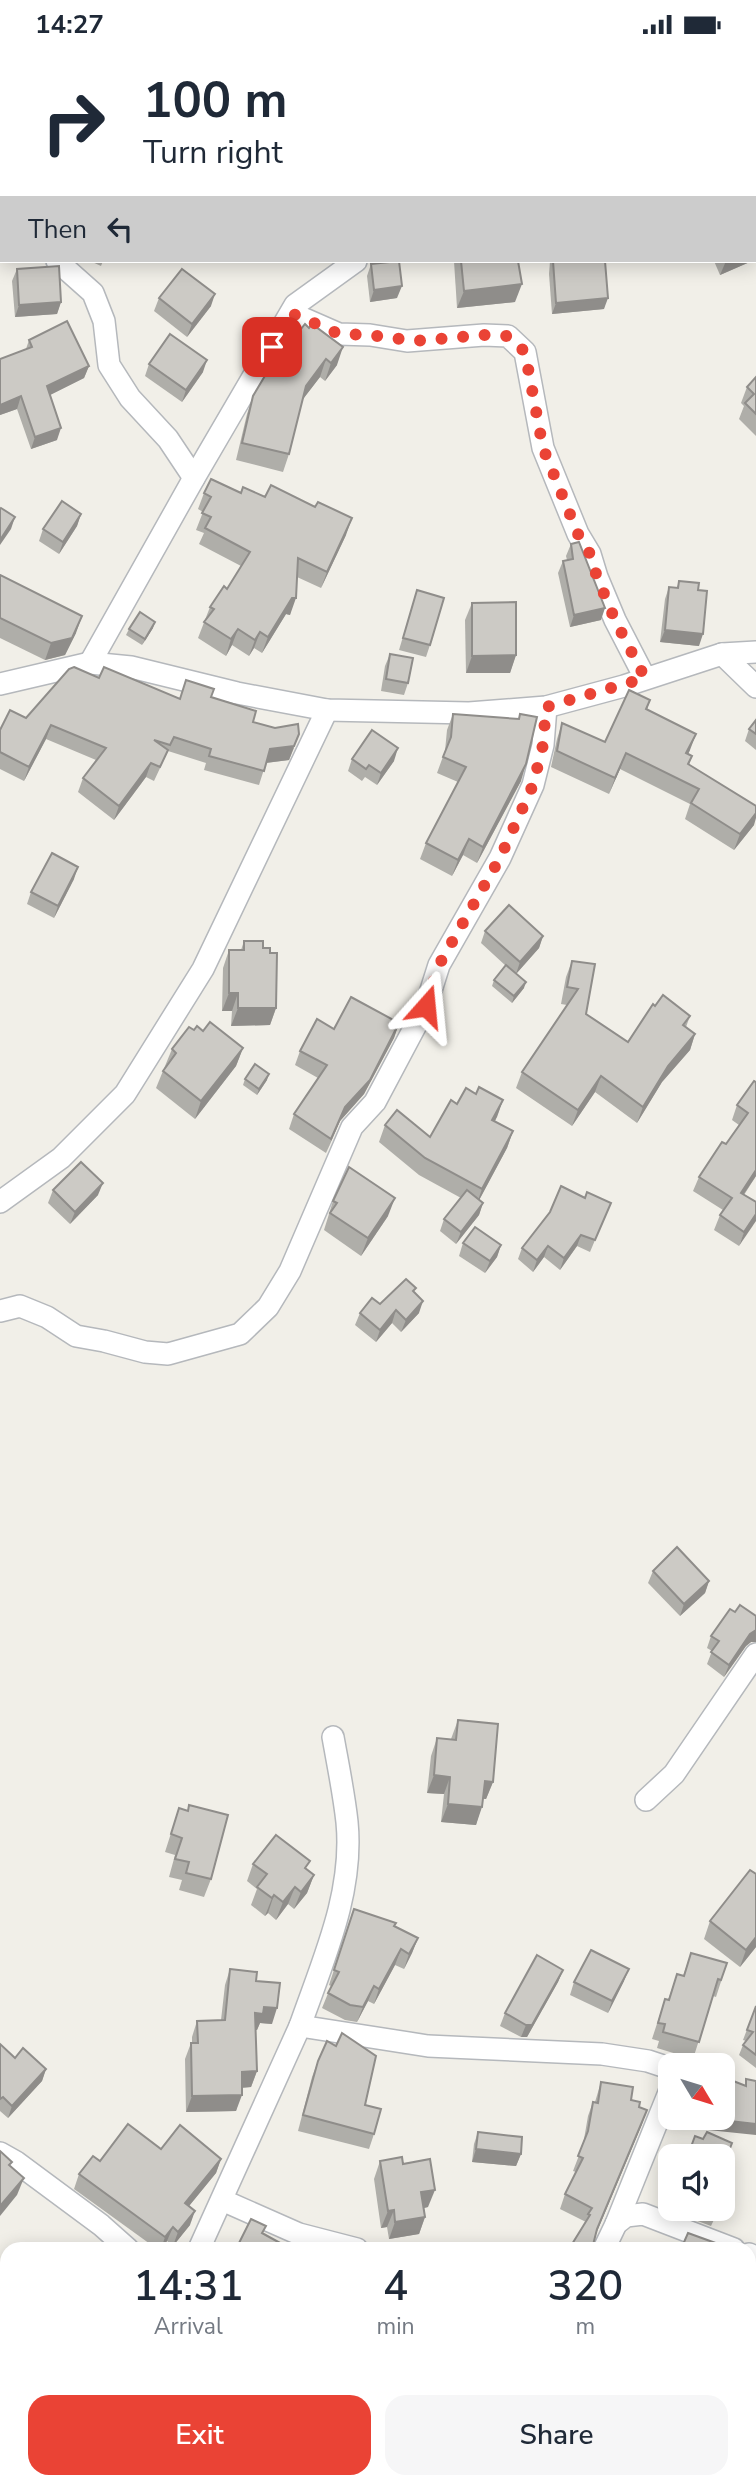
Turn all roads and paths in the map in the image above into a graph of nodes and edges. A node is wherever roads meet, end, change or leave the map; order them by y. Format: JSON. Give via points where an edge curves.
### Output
{"nodes":[{"id":1,"x":59,"y":263,"type":"edge"},
{"id":2,"x":353,"y":263,"type":"edge"},
{"id":3,"x":291,"y":313,"type":"junction"},
{"id":4,"x":194,"y":478,"type":"junction"},
{"id":5,"x":756,"y":652,"type":"edge"},
{"id":6,"x":722,"y":655,"type":"junction"},
{"id":7,"x":90,"y":663,"type":"junction"},
{"id":8,"x":645,"y":678,"type":"junction"},
{"id":9,"x":0,"y":684,"type":"edge"},
{"id":10,"x":756,"y":687,"type":"edge"},
{"id":11,"x":546,"y":707,"type":"junction"},
{"id":12,"x":327,"y":710,"type":"junction"},
{"id":13,"x":0,"y":1202,"type":"edge"},
{"id":14,"x":0,"y":1311,"type":"edge"},
{"id":15,"x":756,"y":1654,"type":"edge"},
{"id":16,"x":333,"y":1737,"type":"dead end"},
{"id":17,"x":646,"y":1800,"type":"dead end"},
{"id":18,"x":300,"y":2025,"type":"junction"},
{"id":19,"x":658,"y":2065,"type":"edge"},
{"id":20,"x":658,"y":2120,"type":"edge"},
{"id":21,"x":0,"y":2153,"type":"edge"},
{"id":22,"x":222,"y":2200,"type":"junction"},
{"id":23,"x":616,"y":2224,"type":"junction"},
{"id":24,"x":120,"y":2242,"type":"edge"},
{"id":25,"x":202,"y":2242,"type":"edge"},
{"id":26,"x":330,"y":2242,"type":"edge"},
{"id":27,"x":607,"y":2242,"type":"edge"},
{"id":28,"x":716,"y":2242,"type":"edge"}],
"edges":[{"from":1,"to":4,"type":"street","via":[[93,293],[104,321],[109,365]]},
{"from":2,"to":3,"type":"street","via":[[295,305]]},
{"from":3,"to":4,"type":"street"},
{"from":3,"to":8,"type":"street","via":[[339,334],[415,341],[508,336],[525,352],[543,448],[615,620]]},
{"from":4,"to":7,"type":"street"},
{"from":5,"to":6,"type":"street"},
{"from":6,"to":8,"type":"street"},
{"from":6,"to":10,"type":"street"},
{"from":7,"to":9,"type":"street"},
{"from":7,"to":12,"type":"street","via":[[131,667]]},
{"from":8,"to":11,"type":"street"},
{"from":11,"to":12,"type":"street","via":[[469,713]]},
{"from":11,"to":14,"type":"street","via":[[533,785],[500,858],[439,965],[426,1006],[375,1102],[352,1127],[290,1271],[268,1307],[240,1334],[168,1354],[76,1336],[20,1305]]},
{"from":12,"to":13,"type":"street","via":[[203,969],[125,1094],[61,1158]]},
{"from":15,"to":17,"type":"street","via":[[674,1774]]},
{"from":16,"to":18,"type":"street","via":[[347,1823],[347,1868],[337,1919]]},
{"from":18,"to":19,"type":"street","via":[[428,2046],[626,2057]]},
{"from":18,"to":22,"type":"street"},
{"from":20,"to":23,"type":"street"},
{"from":21,"to":24,"type":"street"},
{"from":22,"to":25,"type":"street"},
{"from":22,"to":26,"type":"street","via":[[299,2234]]},
{"from":23,"to":27,"type":"street"},
{"from":23,"to":28,"type":"street","via":[[626,2216],[643,2214]]}]}
